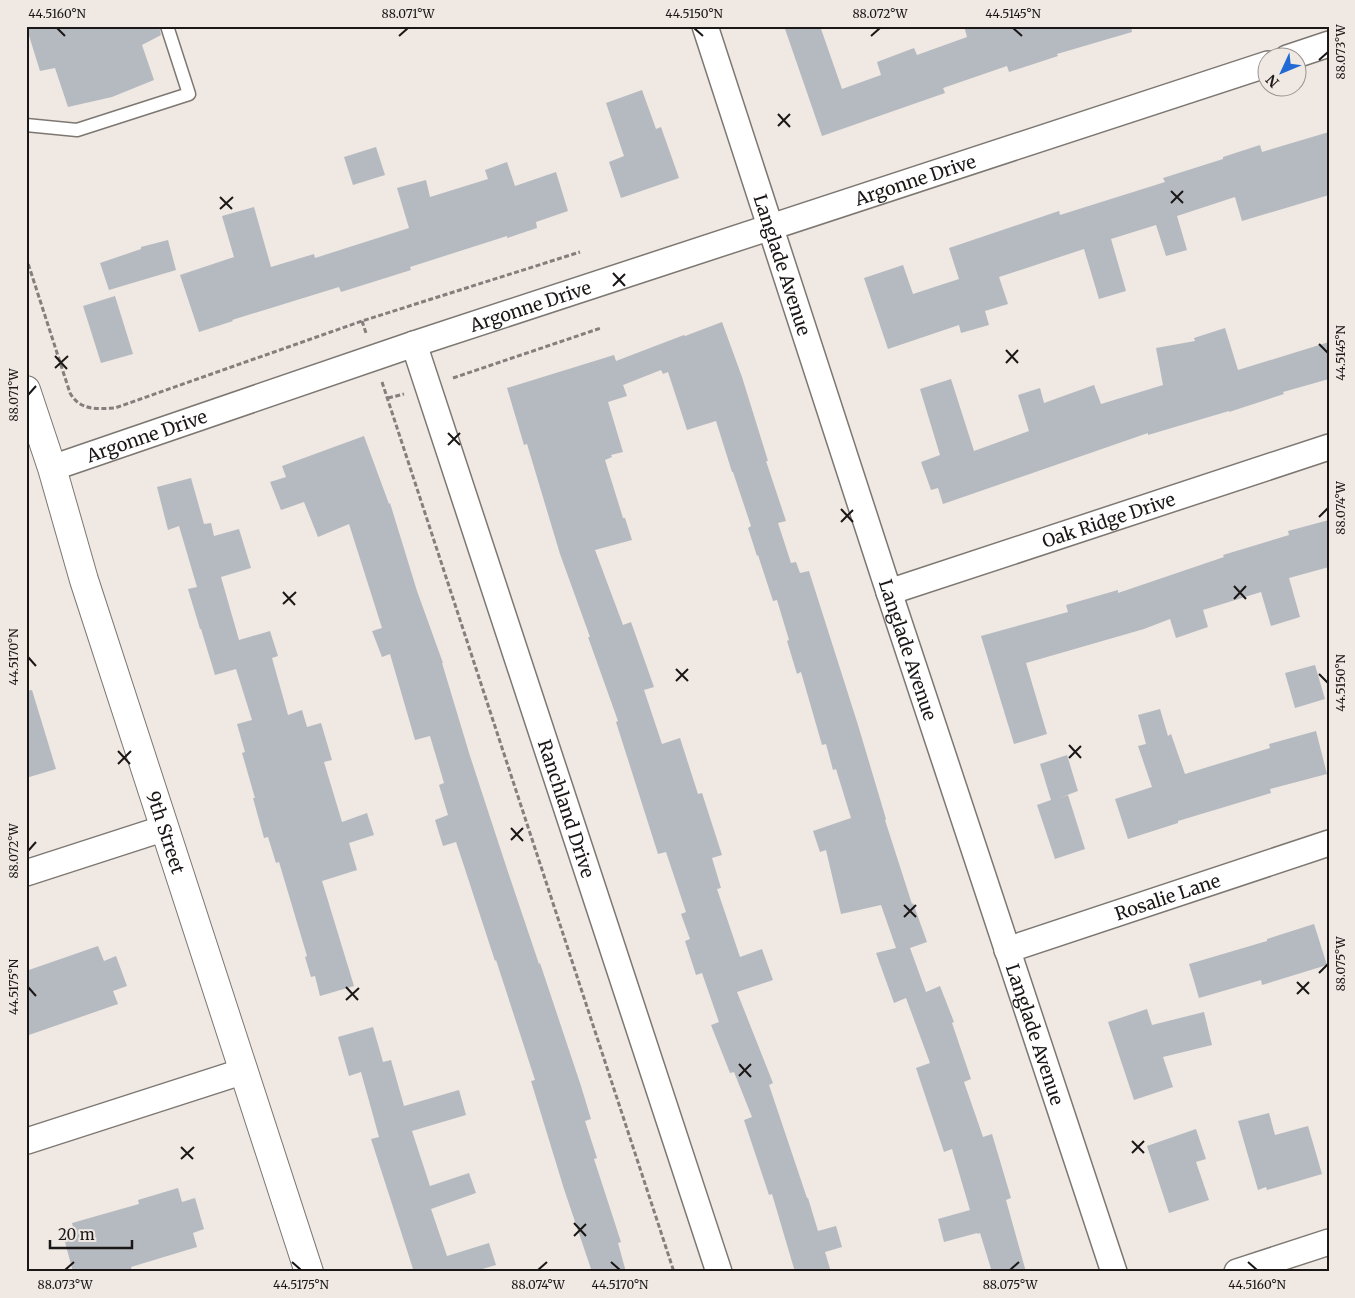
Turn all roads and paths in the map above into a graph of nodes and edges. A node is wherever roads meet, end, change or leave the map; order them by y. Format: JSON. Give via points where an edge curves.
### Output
{"nodes":[{"id":1,"x":166,"y":26,"type":"edge"},
{"id":2,"x":705,"y":26,"type":"edge"},
{"id":3,"x":1329,"y":44,"type":"edge"},
{"id":4,"x":1308,"y":51,"type":"edge"},
{"id":5,"x":1258,"y":67,"type":"edge"},
{"id":6,"x":26,"y":125,"type":"edge"},
{"id":7,"x":770,"y":228,"type":"junction"},
{"id":8,"x":580,"y":252,"type":"dead end"},
{"id":9,"x":26,"y":257,"type":"edge"},
{"id":10,"x":362,"y":321,"type":"junction"},
{"id":11,"x":601,"y":328,"type":"dead end"},
{"id":12,"x":414,"y":344,"type":"junction"},
{"id":13,"x":374,"y":358,"type":"junction"},
{"id":14,"x":428,"y":386,"type":"junction"},
{"id":15,"x":26,"y":390,"type":"edge"},
{"id":16,"x":388,"y":398,"type":"junction"},
{"id":17,"x":1329,"y":447,"type":"edge"},
{"id":18,"x":52,"y":468,"type":"junction"},
{"id":19,"x":889,"y":592,"type":"junction"},
{"id":20,"x":165,"y":828,"type":"junction"},
{"id":21,"x":1329,"y":843,"type":"edge"},
{"id":22,"x":26,"y":873,"type":"edge"},
{"id":23,"x":1006,"y":950,"type":"junction"},
{"id":24,"x":244,"y":1070,"type":"junction"},
{"id":25,"x":28,"y":1141,"type":"edge"},
{"id":26,"x":1329,"y":1242,"type":"edge"},
{"id":27,"x":309,"y":1272,"type":"edge"},
{"id":28,"x":674,"y":1272,"type":"edge"},
{"id":29,"x":718,"y":1272,"type":"edge"},
{"id":30,"x":1114,"y":1272,"type":"edge"},
{"id":31,"x":1238,"y":1272,"type":"edge"}],
"edges":[{"from":1,"to":6,"type":"lane","via":[[188,94],[77,130]]},
{"from":2,"to":7,"type":"street","name":"Langlade Avenue"},
{"from":3,"to":4,"type":"street"},
{"from":5,"to":7,"type":"street","name":"Argonne Drive"},
{"from":7,"to":12,"type":"street","name":"Argonne Drive"},
{"from":7,"to":19,"type":"street","name":"Langlade Avenue"},
{"from":8,"to":10,"type":"path"},
{"from":9,"to":10,"type":"path","via":[[70,393],[81,405],[89,408],[115,408]]},
{"from":10,"to":13,"type":"path"},
{"from":11,"to":14,"type":"path"},
{"from":12,"to":13,"type":"street","name":"Argonne Drive"},
{"from":12,"to":14,"type":"street","name":"Ranchland Drive"},
{"from":13,"to":16,"type":"path"},
{"from":13,"to":18,"type":"street","name":"Argonne Drive"},
{"from":14,"to":16,"type":"path"},
{"from":14,"to":29,"type":"street","name":"Ranchland Drive"},
{"from":15,"to":18,"type":"street","name":"9th Street"},
{"from":16,"to":28,"type":"path"},
{"from":17,"to":19,"type":"street","name":"Oak Ridge Drive"},
{"from":18,"to":20,"type":"street","name":"9th Street","via":[[84,580]]},
{"from":19,"to":23,"type":"street","name":"Langlade Avenue"},
{"from":20,"to":22,"type":"street"},
{"from":20,"to":24,"type":"street","name":"9th Street"},
{"from":21,"to":23,"type":"street","name":"Rosalie Lane"},
{"from":23,"to":30,"type":"street","name":"Langlade Avenue"},
{"from":24,"to":25,"type":"street"},
{"from":24,"to":27,"type":"street","name":"9th Street"},
{"from":26,"to":31,"type":"street"}]}
